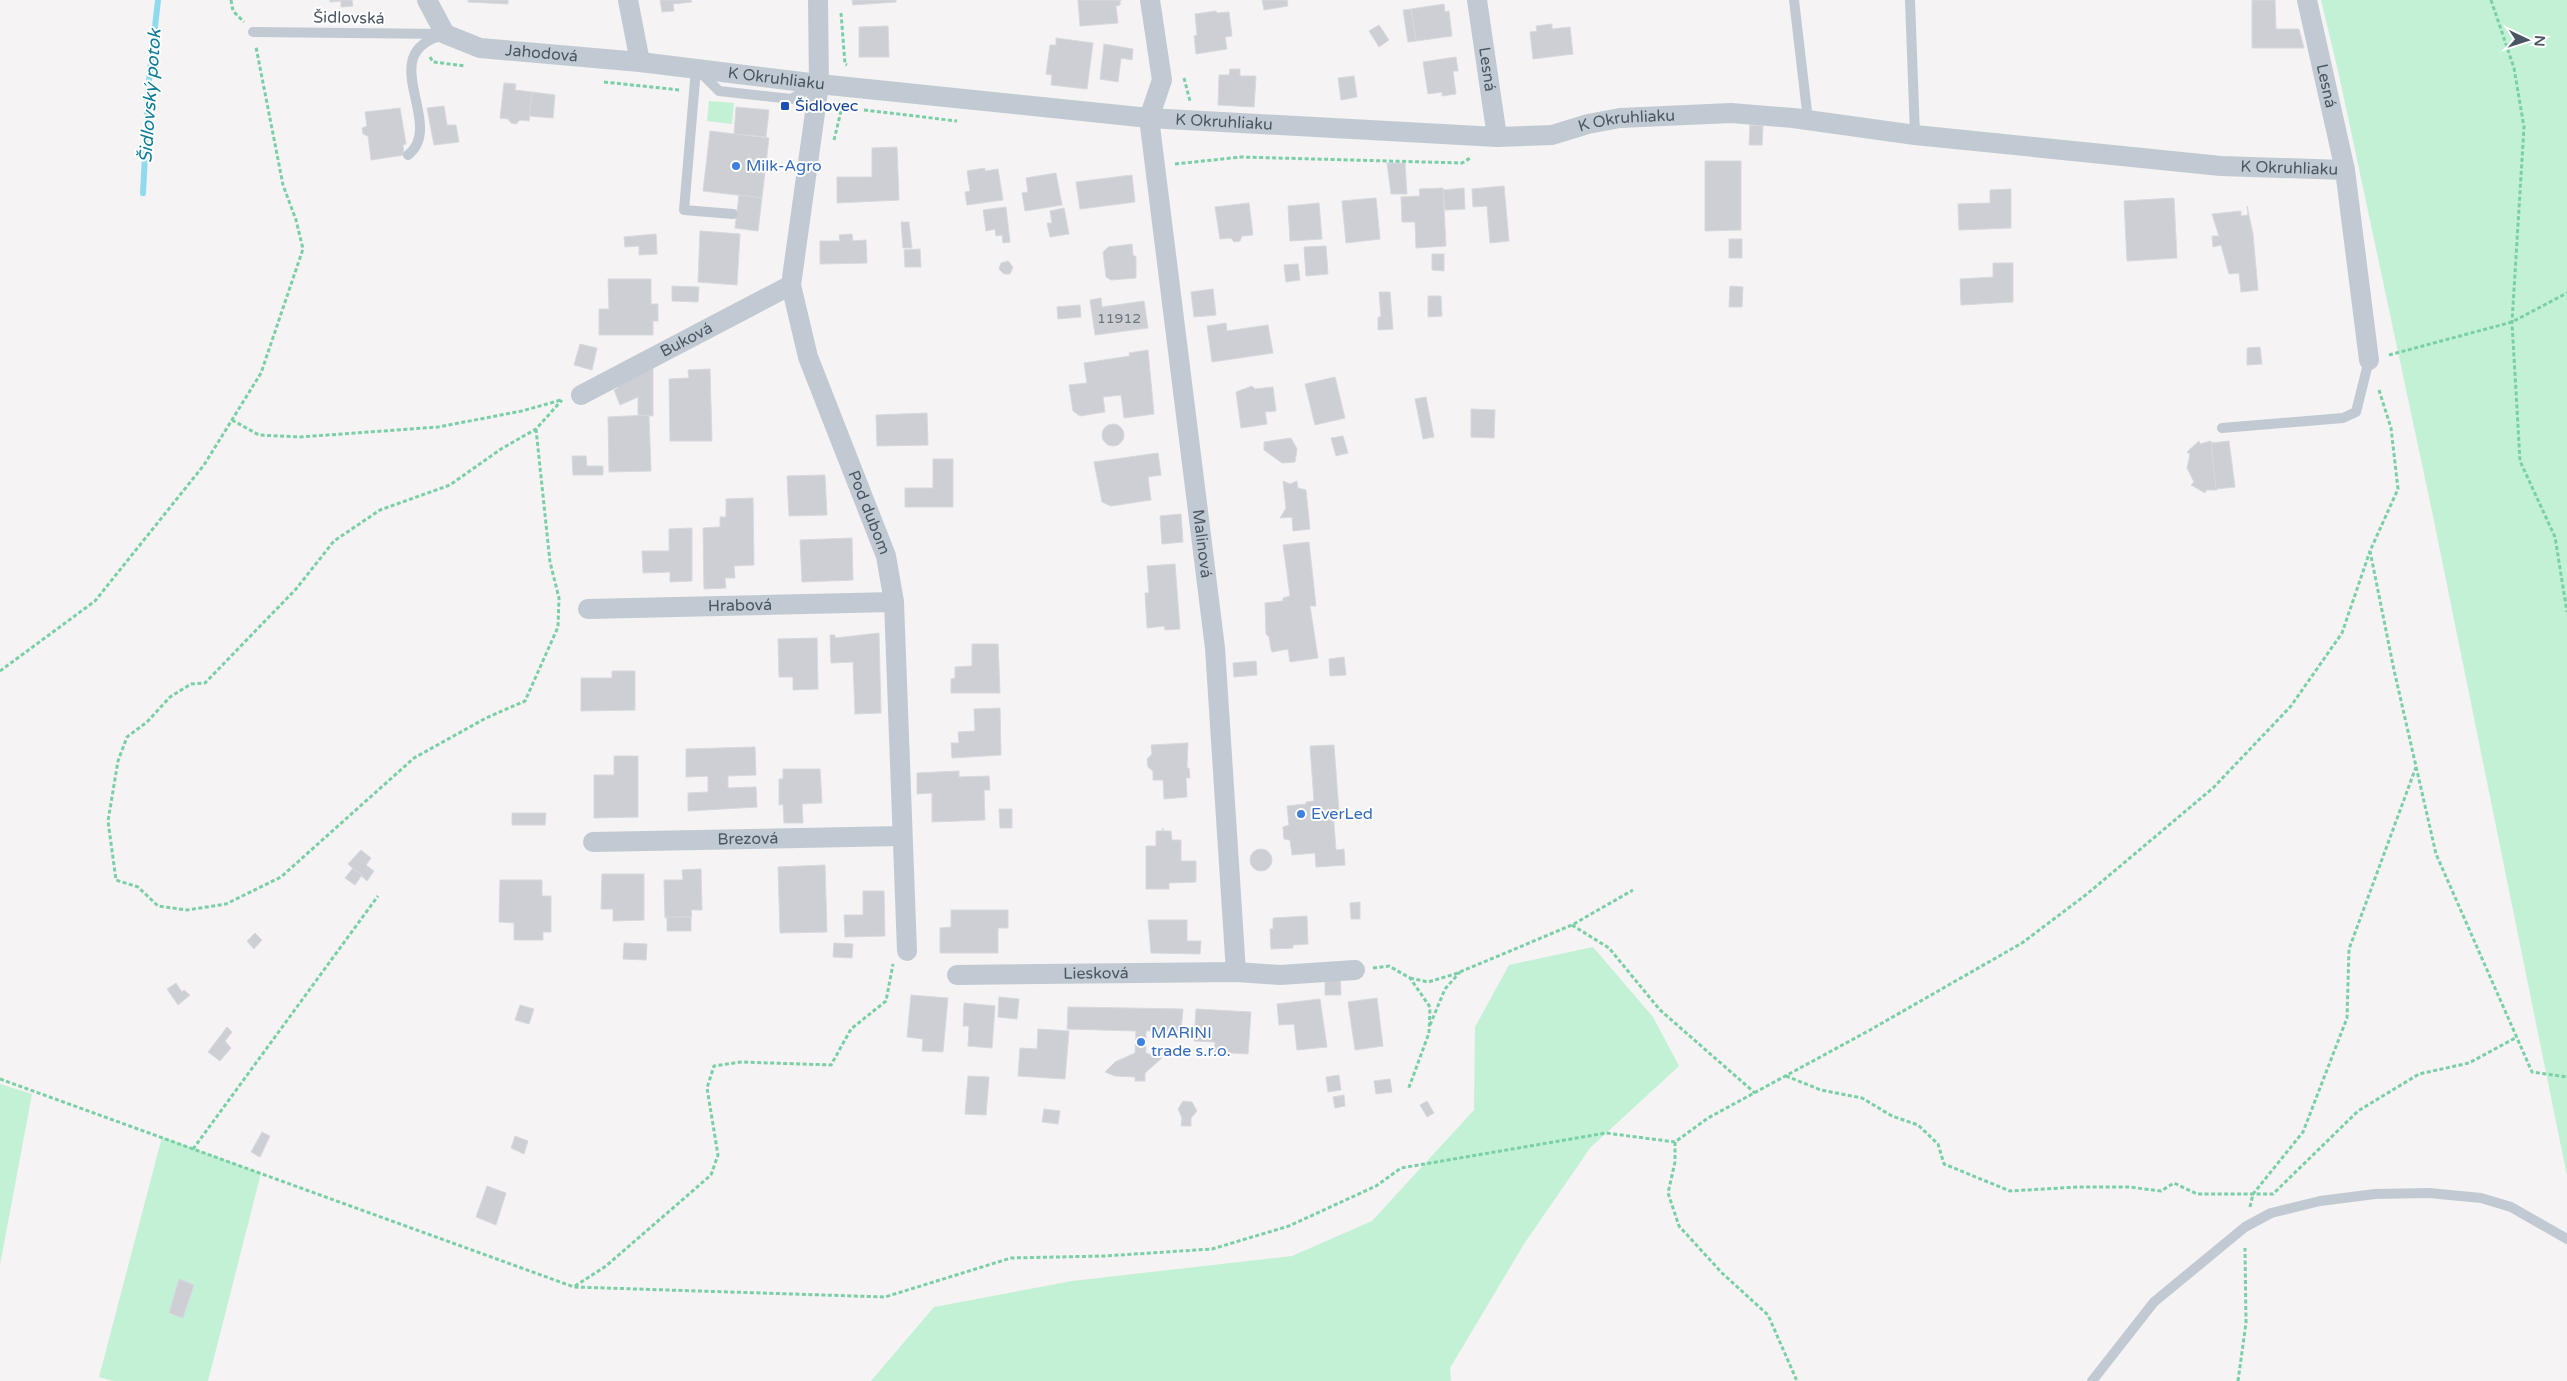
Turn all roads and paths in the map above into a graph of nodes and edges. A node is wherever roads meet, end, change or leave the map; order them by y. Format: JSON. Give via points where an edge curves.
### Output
{"nodes":[{"id":1,"x":230,"y":0,"type":"edge"},
{"id":2,"x":427,"y":0,"type":"edge"},
{"id":3,"x":628,"y":0,"type":"edge"},
{"id":4,"x":818,"y":0,"type":"edge"},
{"id":5,"x":1150,"y":0,"type":"edge"},
{"id":6,"x":1478,"y":0,"type":"edge"},
{"id":7,"x":1794,"y":0,"type":"edge"},
{"id":8,"x":1910,"y":0,"type":"edge"},
{"id":9,"x":2307,"y":0,"type":"edge"},
{"id":10,"x":2491,"y":0,"type":"edge"},
{"id":11,"x":840,"y":9,"type":"dead end"},
{"id":12,"x":253,"y":32,"type":"junction"},
{"id":13,"x":445,"y":34,"type":"junction"},
{"id":14,"x":640,"y":62,"type":"junction"},
{"id":15,"x":855,"y":66,"type":"dead end"},
{"id":16,"x":696,"y":68,"type":"junction"},
{"id":17,"x":1182,"y":72,"type":"dead end"},
{"id":18,"x":819,"y":84,"type":"junction"},
{"id":19,"x":1192,"y":108,"type":"dead end"},
{"id":20,"x":1149,"y":118,"type":"junction"},
{"id":21,"x":1808,"y":120,"type":"junction"},
{"id":22,"x":1915,"y":135,"type":"junction"},
{"id":23,"x":1487,"y":137,"type":"junction"},
{"id":24,"x":408,"y":155,"type":"dead end"},
{"id":25,"x":1155,"y":166,"type":"junction"},
{"id":26,"x":2345,"y":170,"type":"junction"},
{"id":27,"x":733,"y":214,"type":"dead end"},
{"id":28,"x":790,"y":284,"type":"junction"},
{"id":29,"x":2567,"y":293,"type":"edge"},
{"id":30,"x":2512,"y":322,"type":"junction"},
{"id":31,"x":2370,"y":360,"type":"junction"},
{"id":32,"x":572,"y":397,"type":"junction"},
{"id":33,"x":232,"y":420,"type":"junction"},
{"id":34,"x":2222,"y":428,"type":"dead end"},
{"id":35,"x":536,"y":429,"type":"junction"},
{"id":36,"x":2370,"y":551,"type":"junction"},
{"id":37,"x":894,"y":602,"type":"junction"},
{"id":38,"x":588,"y":609,"type":"dead end"},
{"id":39,"x":2567,"y":612,"type":"edge"},
{"id":40,"x":0,"y":671,"type":"edge"},
{"id":41,"x":2416,"y":766,"type":"junction"},
{"id":42,"x":901,"y":836,"type":"junction"},
{"id":43,"x":593,"y":842,"type":"dead end"},
{"id":44,"x":1633,"y":890,"type":"dead end"},
{"id":45,"x":378,"y":896,"type":"dead end"},
{"id":46,"x":1572,"y":925,"type":"junction"},
{"id":47,"x":907,"y":951,"type":"joint"},
{"id":48,"x":1356,"y":970,"type":"joint"},
{"id":49,"x":1460,"y":971,"type":"junction"},
{"id":50,"x":1236,"y":972,"type":"junction"},
{"id":51,"x":957,"y":975,"type":"dead end"},
{"id":52,"x":1410,"y":978,"type":"junction"},
{"id":53,"x":1429,"y":1028,"type":"junction"},
{"id":54,"x":2517,"y":1037,"type":"junction"},
{"id":55,"x":1785,"y":1076,"type":"junction"},
{"id":56,"x":2567,"y":1077,"type":"edge"},
{"id":57,"x":0,"y":1079,"type":"edge"},
{"id":58,"x":1408,"y":1090,"type":"dead end"},
{"id":59,"x":1755,"y":1093,"type":"junction"},
{"id":60,"x":1675,"y":1142,"type":"junction"},
{"id":61,"x":193,"y":1149,"type":"junction"},
{"id":62,"x":2253,"y":1194,"type":"junction"},
{"id":63,"x":2245,"y":1227,"type":"junction"},
{"id":64,"x":2567,"y":1239,"type":"edge"},
{"id":65,"x":574,"y":1287,"type":"junction"},
{"id":66,"x":1797,"y":1381,"type":"edge"},
{"id":67,"x":2092,"y":1381,"type":"edge"},
{"id":68,"x":2238,"y":1381,"type":"edge"}],
"edges":[{"from":1,"to":12,"type":"path","via":[[233,11]]},
{"from":2,"to":13,"type":"street"},
{"from":3,"to":14,"type":"street"},
{"from":4,"to":18,"type":"street","name":"Pod dubom"},
{"from":5,"to":20,"type":"street","via":[[1162,80]]},
{"from":6,"to":23,"type":"street","name":"Lesná"},
{"from":7,"to":21,"type":"lane"},
{"from":8,"to":22,"type":"lane"},
{"from":9,"to":26,"type":"street","name":"Lesná"},
{"from":10,"to":30,"type":"path","via":[[2514,68],[2524,127]]},
{"from":11,"to":15,"type":"path","via":[[845,64]]},
{"from":12,"to":13,"type":"lane","name":"Šidlovská"},
{"from":12,"to":33,"type":"path","via":[[283,185],[303,249],[260,373]]},
{"from":13,"to":14,"type":"street","name":"Jahodová","via":[[480,48]]},
{"from":13,"to":24,"type":"lane","via":[[427,41],[414,53],[411,73],[421,131],[420,141]]},
{"from":14,"to":16,"type":"street","name":"K Okruhliaku"},
{"from":16,"to":18,"type":"street","name":"K Okruhliaku"},
{"from":16,"to":27,"type":"lane","via":[[684,210]]},
{"from":17,"to":19,"type":"path"},
{"from":18,"to":20,"type":"street","name":"K Okruhliaku"},
{"from":18,"to":28,"type":"street","name":"Pod dubom"},
{"from":20,"to":23,"type":"street","name":"K Okruhliaku"},
{"from":20,"to":25,"type":"street","name":"Malinová"},
{"from":21,"to":22,"type":"street","name":"K Okruhliaku"},
{"from":21,"to":23,"type":"street","name":"K Okruhliaku","via":[[1731,113],[1620,118],[1552,135]]},
{"from":22,"to":26,"type":"street","name":"K Okruhliaku","via":[[2221,166]]},
{"from":23,"to":25,"type":"path","via":[[1474,156],[1462,163],[1241,156]]},
{"from":25,"to":50,"type":"street","name":"Malinová","via":[[1215,648]]},
{"from":26,"to":31,"type":"street","name":"K Okruhliaku"},
{"from":28,"to":32,"type":"street","name":"Buková"},
{"from":28,"to":37,"type":"street","name":"Pod dubom","via":[[808,357],[886,556]]},
{"from":29,"to":30,"type":"path"},
{"from":30,"to":31,"type":"path"},
{"from":30,"to":39,"type":"path","via":[[2520,461],[2555,537]]},
{"from":31,"to":34,"type":"lane","name":"K Okruhliaku","via":[[2356,412],[2343,418]]},
{"from":31,"to":36,"type":"path","via":[[2391,428],[2398,489]]},
{"from":32,"to":33,"type":"path","via":[[522,411],[438,426],[300,437],[259,435]]},
{"from":32,"to":35,"type":"path"},
{"from":33,"to":40,"type":"path","via":[[204,465],[95,601]]},
{"from":35,"to":35,"type":"path","via":[[450,484],[380,510],[334,542],[296,589],[205,683],[191,684],[170,698],[127,737],[118,761],[108,821],[116,880],[138,887],[158,906],[187,910],[226,904],[281,877],[414,758],[486,718],[525,701],[558,627],[559,598],[550,562]]},
{"from":36,"to":41,"type":"path"},
{"from":36,"to":55,"type":"path","via":[[2342,633],[2291,706],[2213,788],[2087,894],[2022,943]]},
{"from":37,"to":38,"type":"street","name":"Hrabová"},
{"from":37,"to":42,"type":"street","name":"Pod dubom"},
{"from":41,"to":54,"type":"path","via":[[2436,854]]},
{"from":41,"to":62,"type":"path","via":[[2349,949],[2346,1018],[2303,1132]]},
{"from":42,"to":43,"type":"street","name":"Brezová"},
{"from":42,"to":47,"type":"street","name":"Pod dubom"},
{"from":44,"to":46,"type":"path"},
{"from":45,"to":61,"type":"path"},
{"from":46,"to":49,"type":"path"},
{"from":46,"to":59,"type":"path","via":[[1609,948],[1660,1010]]},
{"from":47,"to":65,"type":"path","via":[[893,959],[886,1000],[850,1029],[831,1065],[741,1062],[714,1066],[707,1088],[718,1155],[711,1175],[606,1266]]},
{"from":48,"to":50,"type":"street","name":"Liesková","via":[[1280,975]]},
{"from":48,"to":52,"type":"path","via":[[1389,966]]},
{"from":49,"to":52,"type":"path","via":[[1428,982]]},
{"from":49,"to":53,"type":"path","via":[[1445,989]]},
{"from":50,"to":51,"type":"street","name":"Liesková"},
{"from":52,"to":53,"type":"path","via":[[1430,1007]]},
{"from":53,"to":58,"type":"path"},
{"from":54,"to":56,"type":"path","via":[[2532,1072]]},
{"from":54,"to":62,"type":"path","via":[[2469,1063],[2418,1074],[2358,1111],[2273,1194]]},
{"from":55,"to":59,"type":"path"},
{"from":55,"to":62,"type":"path","via":[[1821,1090],[1862,1098],[1892,1116],[1918,1125],[1938,1144],[1944,1164],[2010,1192],[2077,1187],[2161,1191],[2174,1183],[2197,1194]]},
{"from":57,"to":61,"type":"path"},
{"from":59,"to":60,"type":"path","via":[[1708,1118]]},
{"from":60,"to":65,"type":"path","via":[[1606,1133],[1400,1168],[1376,1186],[1289,1226],[1212,1249],[1011,1258],[885,1297]]},
{"from":60,"to":66,"type":"path","via":[[1675,1162],[1668,1193],[1679,1226],[1722,1273],[1768,1315]]},
{"from":61,"to":65,"type":"path"},
{"from":62,"to":63,"type":"path"},
{"from":63,"to":64,"type":"lane","via":[[2271,1213],[2320,1201],[2375,1194],[2429,1193],[2482,1198],[2511,1207]]},
{"from":63,"to":67,"type":"lane","via":[[2154,1302]]},
{"from":63,"to":68,"type":"path","via":[[2246,1323]]}]}
